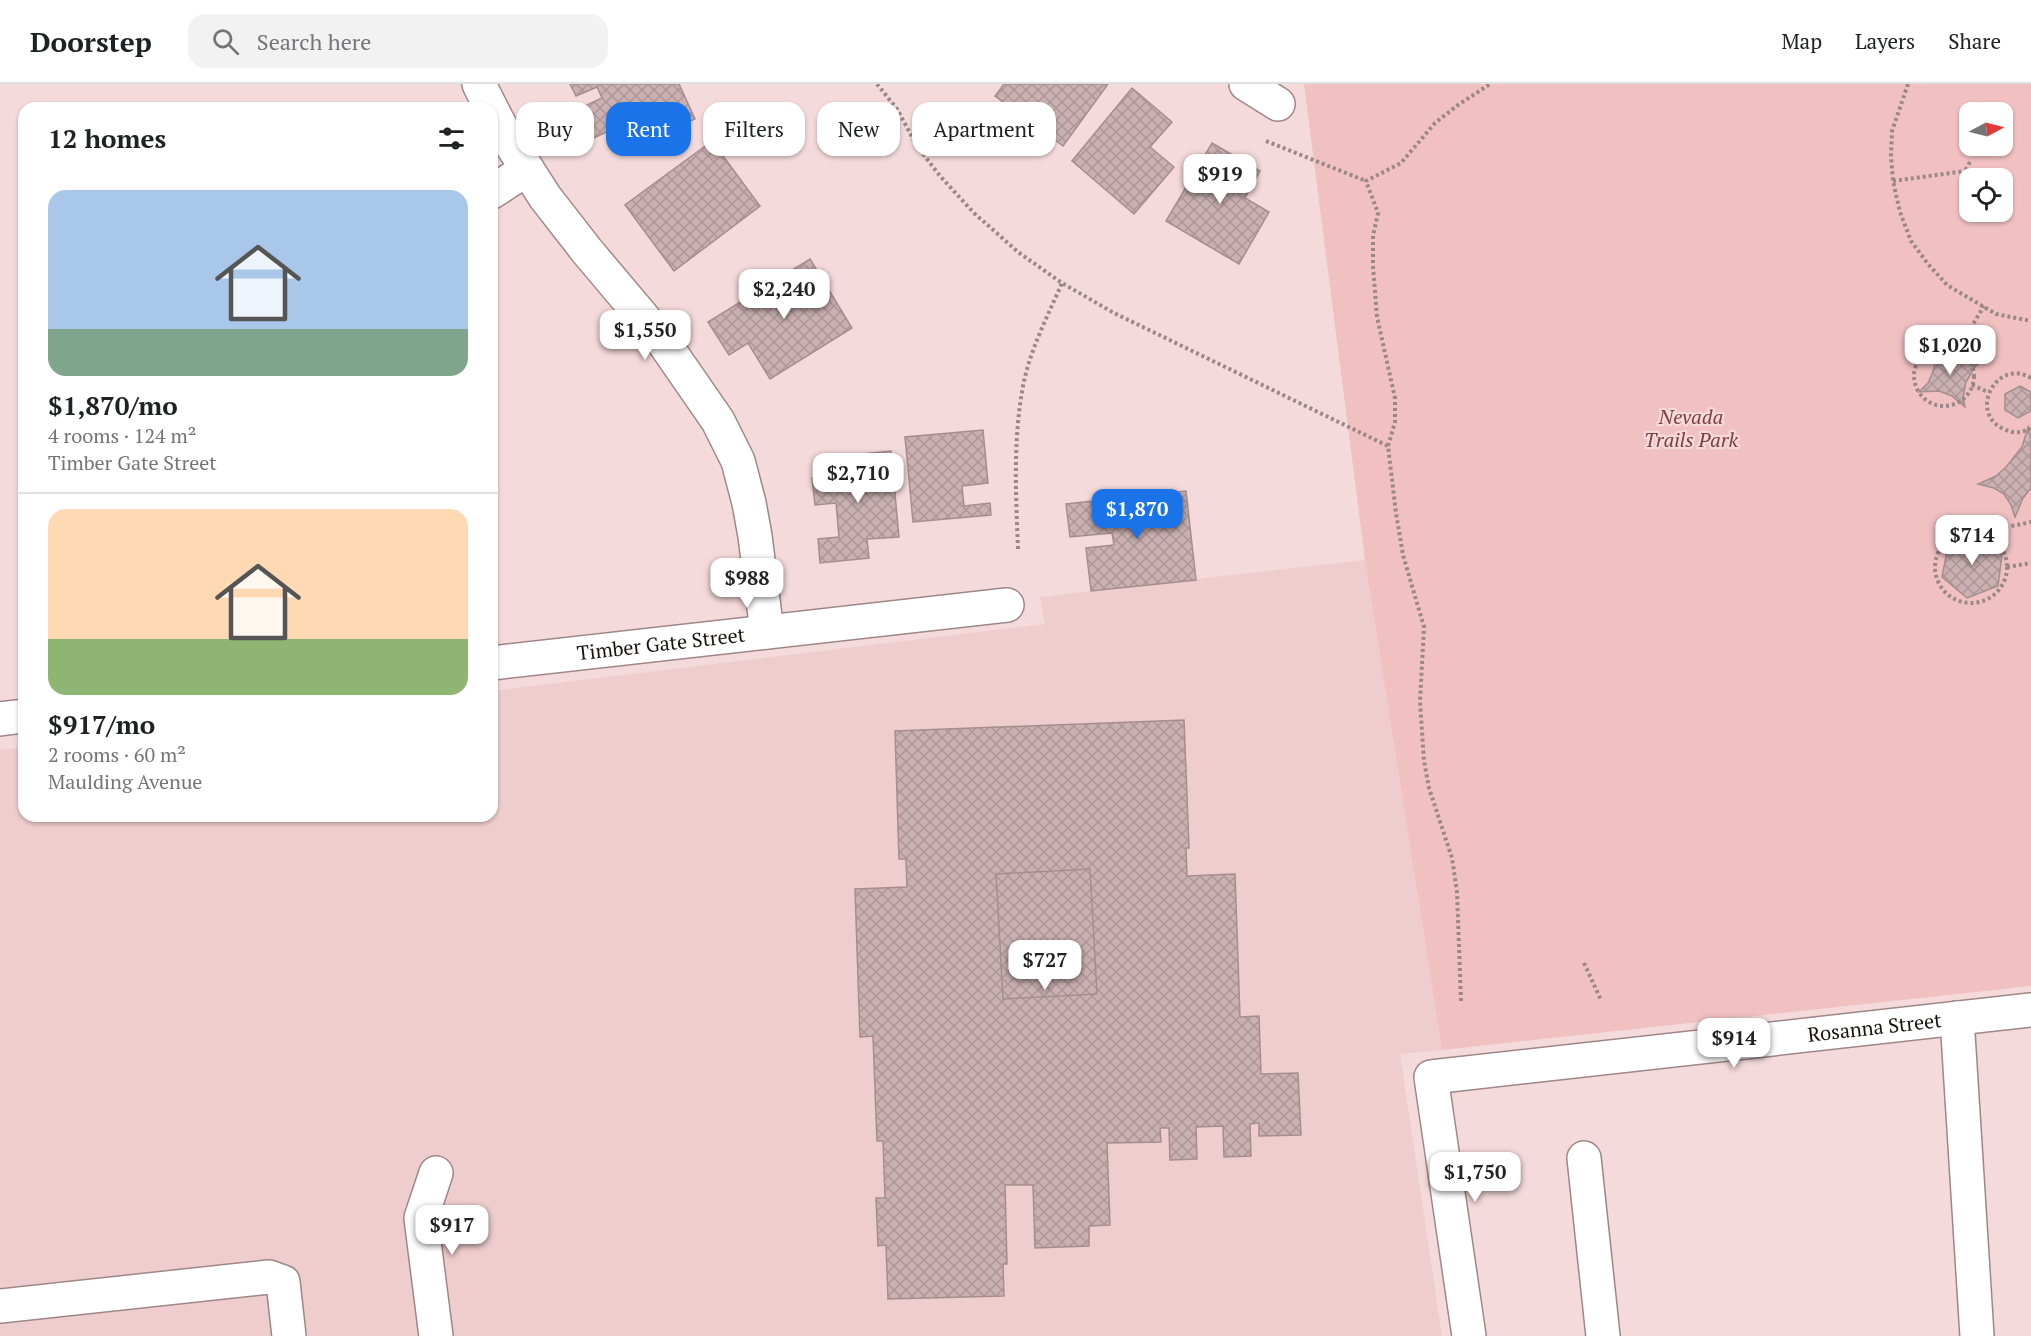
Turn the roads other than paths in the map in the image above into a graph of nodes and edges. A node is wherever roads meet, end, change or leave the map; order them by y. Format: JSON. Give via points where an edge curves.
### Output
{"nodes":[{"id":1,"x":479,"y":84,"type":"edge"},
{"id":2,"x":1246,"y":84,"type":"edge"},
{"id":3,"x":488,"y":102,"type":"edge"},
{"id":4,"x":1278,"y":104,"type":"dead end"},
{"id":5,"x":498,"y":122,"type":"edge"},
{"id":6,"x":527,"y":169,"type":"junction"},
{"id":7,"x":498,"y":188,"type":"edge"},
{"id":8,"x":1007,"y":605,"type":"dead end"},
{"id":9,"x":767,"y":632,"type":"junction"},
{"id":10,"x":498,"y":662,"type":"edge"},
{"id":11,"x":18,"y":716,"type":"edge"},
{"id":12,"x":0,"y":718,"type":"edge"},
{"id":13,"x":2031,"y":1010,"type":"edge"},
{"id":14,"x":1957,"y":1018,"type":"junction"},
{"id":15,"x":1584,"y":1158,"type":"dead end"},
{"id":16,"x":436,"y":1173,"type":"dead end"},
{"id":17,"x":0,"y":1306,"type":"edge"},
{"id":18,"x":289,"y":1336,"type":"edge"},
{"id":19,"x":436,"y":1336,"type":"edge"},
{"id":20,"x":1469,"y":1336,"type":"edge"},
{"id":21,"x":1603,"y":1336,"type":"edge"},
{"id":22,"x":1977,"y":1336,"type":"edge"}],
"edges":[{"from":1,"to":3,"type":"street"},
{"from":2,"to":4,"type":"street"},
{"from":5,"to":6,"type":"street"},
{"from":6,"to":7,"type":"street"},
{"from":6,"to":9,"type":"street","via":[[587,251],[662,340],[718,421],[738,461],[749,503]]},
{"from":8,"to":9,"type":"street","name":"Timber Gate Street"},
{"from":9,"to":10,"type":"street","name":"Timber Gate Street"},
{"from":11,"to":12,"type":"street"},
{"from":13,"to":14,"type":"street","name":"Rosanna Street"},
{"from":14,"to":20,"type":"street","name":"Rosanna Street","via":[[1431,1077]]},
{"from":14,"to":22,"type":"street"},
{"from":15,"to":21,"type":"street"},
{"from":16,"to":19,"type":"street","via":[[421,1218]]},
{"from":17,"to":18,"type":"street","via":[[269,1277],[283,1282]]}]}
